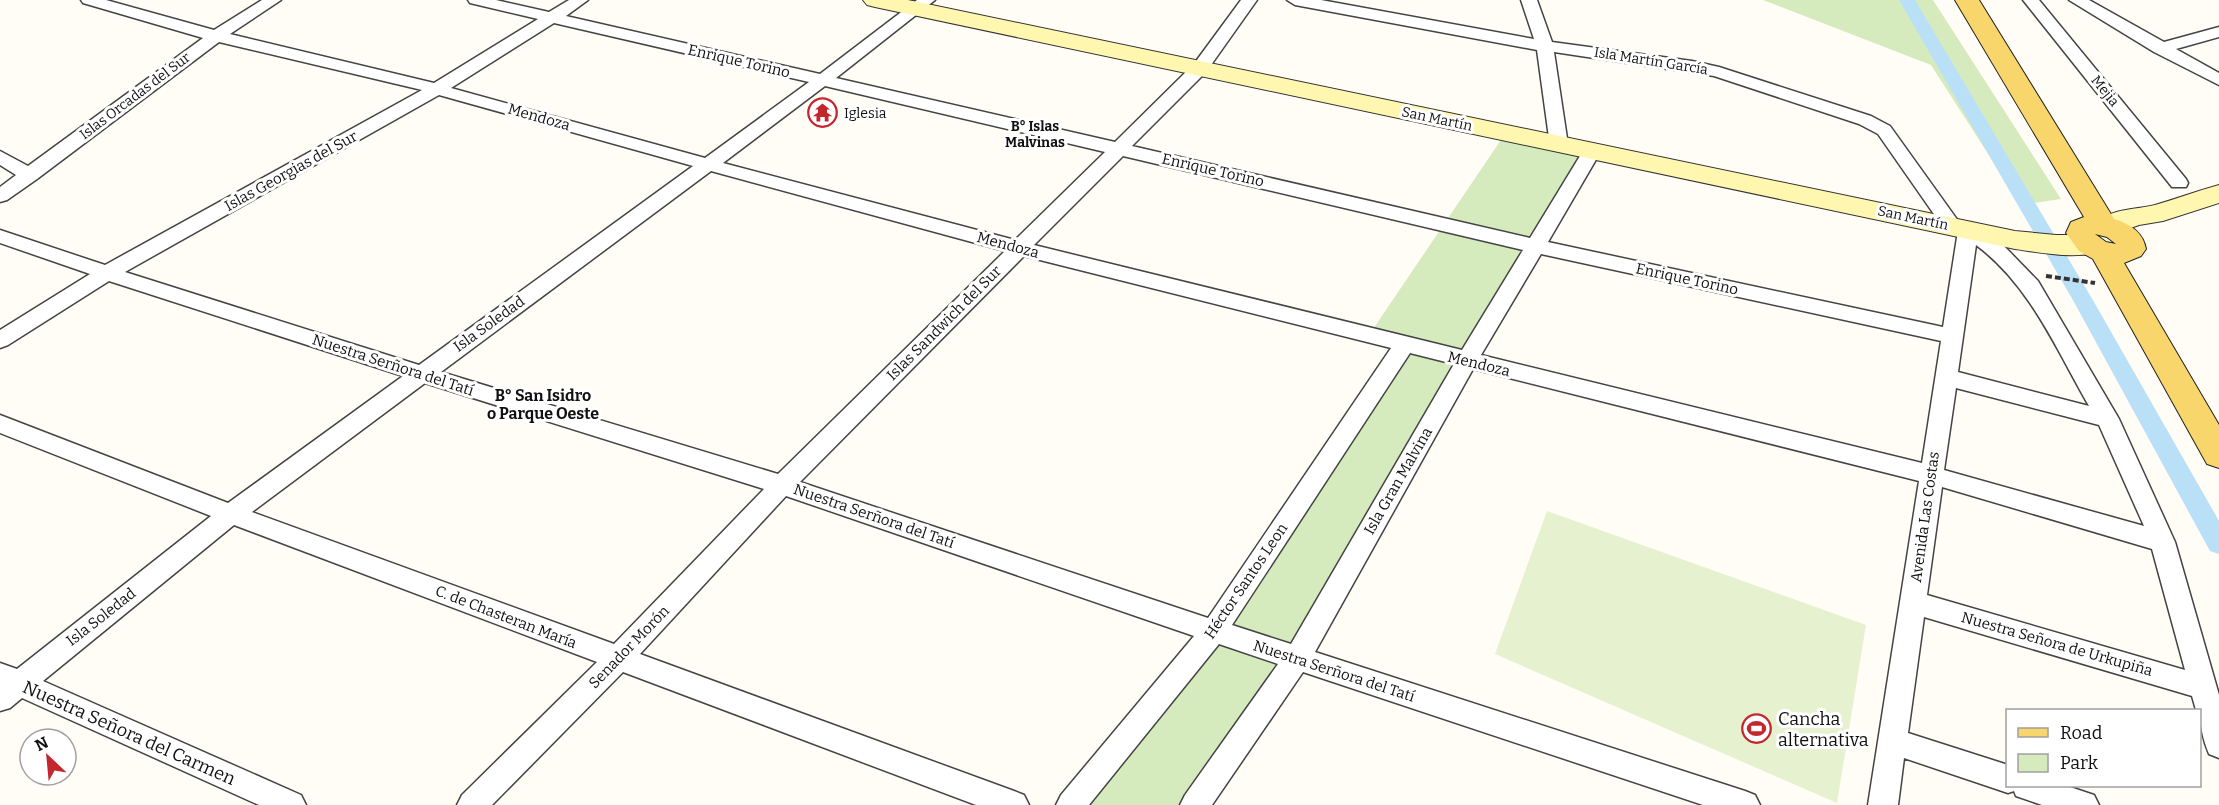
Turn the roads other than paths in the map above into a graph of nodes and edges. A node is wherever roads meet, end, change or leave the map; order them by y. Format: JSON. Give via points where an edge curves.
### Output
{"nodes":[{"id":1,"x":89,"y":0,"type":"edge"},
{"id":2,"x":273,"y":0,"type":"edge"},
{"id":3,"x":476,"y":0,"type":"edge"},
{"id":4,"x":580,"y":0,"type":"edge"},
{"id":5,"x":875,"y":0,"type":"edge"},
{"id":6,"x":1249,"y":0,"type":"edge"},
{"id":7,"x":1295,"y":0,"type":"edge"},
{"id":8,"x":1529,"y":0,"type":"edge"},
{"id":9,"x":1959,"y":0,"type":"edge"},
{"id":10,"x":1967,"y":0,"type":"edge"},
{"id":11,"x":2031,"y":0,"type":"edge"},
{"id":12,"x":2077,"y":0,"type":"edge"},
{"id":13,"x":922,"y":4,"type":"edge"},
{"id":14,"x":552,"y":17,"type":"junction"},
{"id":15,"x":2219,"y":32,"type":"edge"},
{"id":16,"x":216,"y":36,"type":"junction"},
{"id":17,"x":1545,"y":46,"type":"junction"},
{"id":18,"x":2160,"y":48,"type":"junction"},
{"id":19,"x":1200,"y":68,"type":"junction"},
{"id":20,"x":823,"y":80,"type":"junction"},
{"id":21,"x":2219,"y":80,"type":"edge"},
{"id":22,"x":437,"y":89,"type":"junction"},
{"id":23,"x":1559,"y":145,"type":"junction"},
{"id":24,"x":1120,"y":148,"type":"junction"},
{"id":25,"x":1592,"y":151,"type":"junction"},
{"id":26,"x":0,"y":157,"type":"edge"},
{"id":27,"x":706,"y":164,"type":"junction"},
{"id":28,"x":30,"y":175,"type":"junction"},
{"id":29,"x":2179,"y":183,"type":"dead end"},
{"id":30,"x":2219,"y":194,"type":"edge"},
{"id":31,"x":0,"y":196,"type":"edge"},
{"id":32,"x":1960,"y":228,"type":"junction"},
{"id":33,"x":0,"y":236,"type":"edge"},
{"id":34,"x":2096,"y":237,"type":"junction"},
{"id":35,"x":1536,"y":246,"type":"junction"},
{"id":36,"x":1019,"y":248,"type":"junction"},
{"id":37,"x":107,"y":273,"type":"junction"},
{"id":38,"x":1951,"y":336,"type":"junction"},
{"id":39,"x":0,"y":340,"type":"edge"},
{"id":40,"x":1404,"y":345,"type":"junction"},
{"id":41,"x":1467,"y":361,"type":"junction"},
{"id":42,"x":422,"y":374,"type":"junction"},
{"id":43,"x":1945,"y":377,"type":"junction"},
{"id":44,"x":2219,"y":418,"type":"edge"},
{"id":45,"x":2108,"y":419,"type":"junction"},
{"id":46,"x":0,"y":424,"type":"edge"},
{"id":47,"x":2219,"y":455,"type":"edge"},
{"id":48,"x":1931,"y":475,"type":"junction"},
{"id":49,"x":782,"y":485,"type":"junction"},
{"id":50,"x":231,"y":514,"type":"junction"},
{"id":51,"x":2163,"y":542,"type":"junction"},
{"id":52,"x":1912,"y":602,"type":"junction"},
{"id":53,"x":1214,"y":631,"type":"junction"},
{"id":54,"x":1297,"y":658,"type":"junction"},
{"id":55,"x":618,"y":660,"type":"junction"},
{"id":56,"x":6,"y":686,"type":"edge"},
{"id":57,"x":2202,"y":687,"type":"junction"},
{"id":58,"x":1892,"y":741,"type":"junction"},
{"id":59,"x":2219,"y":745,"type":"edge"},
{"id":60,"x":2006,"y":779,"type":"edge"},
{"id":61,"x":2029,"y":787,"type":"edge"},
{"id":62,"x":291,"y":805,"type":"edge"},
{"id":63,"x":472,"y":805,"type":"edge"},
{"id":64,"x":1014,"y":805,"type":"edge"},
{"id":65,"x":1071,"y":805,"type":"edge"},
{"id":66,"x":1195,"y":805,"type":"edge"},
{"id":67,"x":1745,"y":805,"type":"edge"},
{"id":68,"x":1883,"y":805,"type":"edge"},
{"id":69,"x":2085,"y":805,"type":"edge"}],
"edges":[{"from":1,"to":16,"type":"street","name":"Mendoza"},
{"from":2,"to":16,"type":"street","name":"Islas Orcadas del Sur"},
{"from":3,"to":14,"type":"street","name":"Enrique Torino"},
{"from":4,"to":14,"type":"street","name":"Islas Georgias del Sur"},
{"from":5,"to":13,"type":"main road","name":"San Martín"},
{"from":6,"to":19,"type":"street","name":"Islas Sandwich del Sur"},
{"from":7,"to":17,"type":"street","name":"Isla Martín García"},
{"from":8,"to":17,"type":"street"},
{"from":9,"to":34,"type":"main road"},
{"from":10,"to":34,"type":"main road"},
{"from":11,"to":29,"type":"street","name":"Mejia"},
{"from":12,"to":18,"type":"street"},
{"from":13,"to":19,"type":"main road","name":"San Martín"},
{"from":13,"to":20,"type":"street","name":"Isla Soledad"},
{"from":14,"to":20,"type":"street","name":"Enrique Torino"},
{"from":14,"to":22,"type":"street","name":"Islas Georgias del Sur"},
{"from":15,"to":18,"type":"street"},
{"from":16,"to":22,"type":"street","name":"Mendoza"},
{"from":16,"to":28,"type":"street","name":"Islas Orcadas del Sur"},
{"from":17,"to":23,"type":"street"},
{"from":17,"to":32,"type":"street","name":"Isla Martín García","via":[[1710,70],[1865,120],[1884,130]]},
{"from":18,"to":21,"type":"street"},
{"from":19,"to":23,"type":"main road","name":"San Martín"},
{"from":19,"to":24,"type":"street","name":"Islas Sandwich del Sur"},
{"from":20,"to":24,"type":"street","name":"Enrique Torino"},
{"from":20,"to":27,"type":"street","name":"Isla Soledad"},
{"from":22,"to":27,"type":"street","name":"Mendoza"},
{"from":22,"to":37,"type":"street","name":"Islas Georgias del Sur"},
{"from":23,"to":25,"type":"main road","name":"San Martín"},
{"from":24,"to":35,"type":"street","name":"Enrique Torino"},
{"from":24,"to":36,"type":"street","name":"Islas Sandwich del Sur"},
{"from":25,"to":32,"type":"main road","name":"San Martín"},
{"from":25,"to":35,"type":"street","name":"Isla Gran Malvina"},
{"from":26,"to":28,"type":"street"},
{"from":27,"to":36,"type":"street","name":"Mendoza"},
{"from":27,"to":42,"type":"street","name":"Isla Soledad"},
{"from":28,"to":31,"type":"street","name":"Islas Orcadas del Sur"},
{"from":30,"to":34,"type":"main road","via":[[2153,215],[2152,226]]},
{"from":32,"to":34,"type":"main road","name":"San Martín","via":[[2031,242]]},
{"from":32,"to":38,"type":"street","name":"Avenida Las Costas"},
{"from":32,"to":45,"type":"street","name":"Isla Martín García","via":[[1997,251],[2031,286]]},
{"from":33,"to":37,"type":"street","name":"Nuestra Serñora del Tatí"},
{"from":34,"to":44,"type":"main road","via":[[2138,279]]},
{"from":34,"to":47,"type":"main road"},
{"from":35,"to":38,"type":"street","name":"Enrique Torino"},
{"from":35,"to":41,"type":"street","name":"Isla Gran Malvina"},
{"from":36,"to":40,"type":"street","name":"Mendoza"},
{"from":36,"to":49,"type":"street","name":"Islas Sandwich del Sur"},
{"from":37,"to":39,"type":"street","name":"Islas Georgias del Sur"},
{"from":37,"to":42,"type":"street","name":"Nuestra Serñora del Tatí"},
{"from":38,"to":43,"type":"street","name":"Avenida Las Costas"},
{"from":40,"to":41,"type":"street","name":"Mendoza"},
{"from":40,"to":53,"type":"street","name":"Héctor Santos Leon"},
{"from":41,"to":48,"type":"street","name":"Mendoza"},
{"from":41,"to":54,"type":"street","name":"Isla Gran Malvina"},
{"from":42,"to":49,"type":"street","name":"Nuestra Serñora del Tatí"},
{"from":42,"to":50,"type":"street","name":"Isla Soledad"},
{"from":43,"to":45,"type":"street"},
{"from":43,"to":48,"type":"street","name":"Avenida Las Costas"},
{"from":45,"to":51,"type":"street","name":"Isla Martín García"},
{"from":46,"to":50,"type":"street","name":"C. de Chasteran María"},
{"from":48,"to":51,"type":"street","name":"Mendoza"},
{"from":48,"to":52,"type":"street","name":"Avenida Las Costas"},
{"from":49,"to":53,"type":"street","name":"Nuestra Serñora del Tatí"},
{"from":49,"to":55,"type":"street","name":"Senador Morón"},
{"from":50,"to":55,"type":"street","name":"C. de Chasteran María"},
{"from":50,"to":56,"type":"street","name":"Isla Soledad"},
{"from":51,"to":57,"type":"street","name":"Isla Martín García"},
{"from":52,"to":57,"type":"street","name":"Nuestra Señora de Urkupiña"},
{"from":52,"to":58,"type":"street","name":"Avenida Las Costas"},
{"from":53,"to":54,"type":"street","name":"Nuestra Serñora del Tatí"},
{"from":53,"to":65,"type":"street","name":"Héctor Santos Leon"},
{"from":54,"to":66,"type":"street","name":"Isla Gran Malvina"},
{"from":54,"to":67,"type":"street","name":"Nuestra Serñora del Tatí"},
{"from":55,"to":63,"type":"street","name":"Senador Morón"},
{"from":55,"to":64,"type":"street","name":"C. de Chasteran María"},
{"from":56,"to":62,"type":"street","name":"Nuestra Señora del Carmen"},
{"from":57,"to":59,"type":"street","name":"Isla Martín García"},
{"from":58,"to":60,"type":"street"},
{"from":58,"to":68,"type":"street","name":"Avenida Las Costas"},
{"from":61,"to":69,"type":"street"}]}
